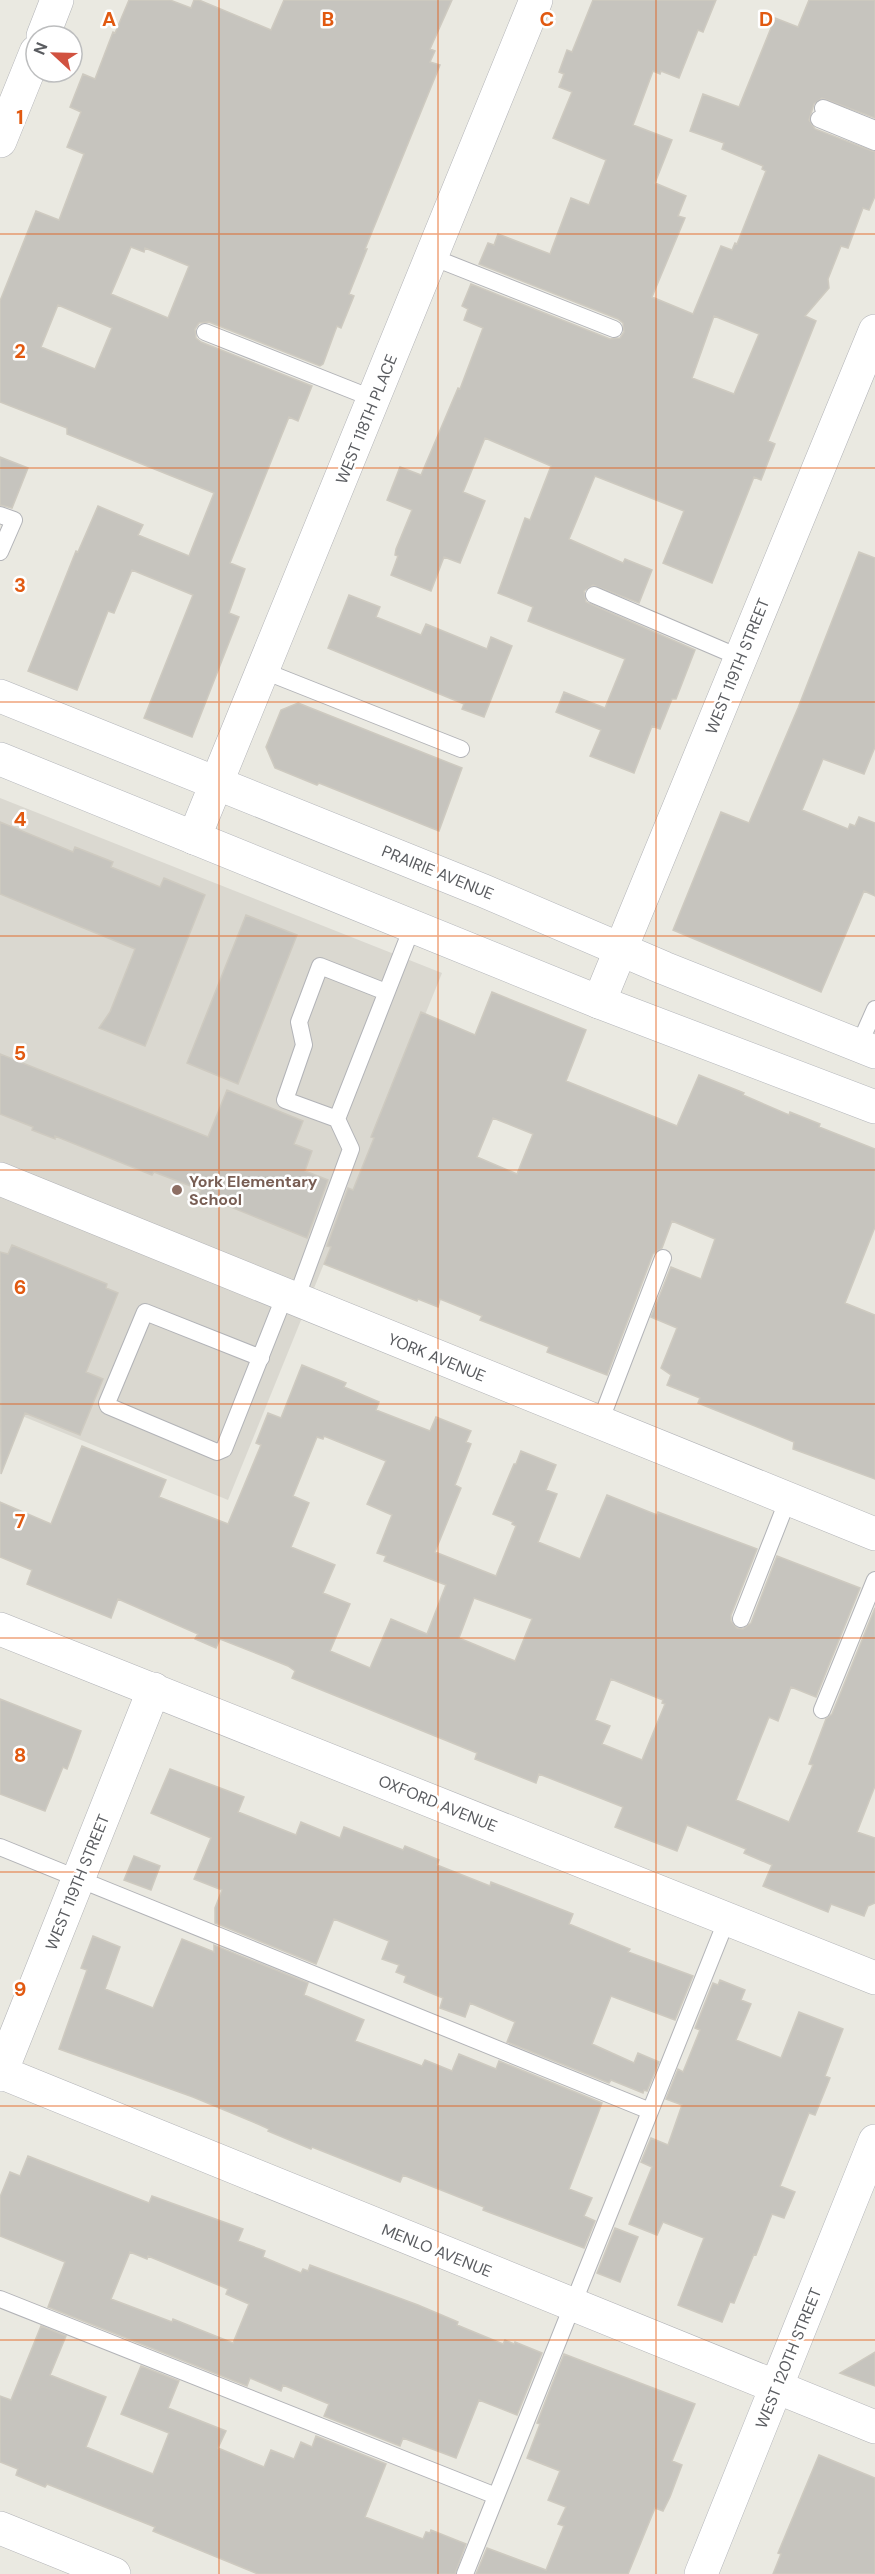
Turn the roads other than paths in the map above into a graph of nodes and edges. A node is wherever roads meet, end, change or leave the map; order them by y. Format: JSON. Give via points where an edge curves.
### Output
{"nodes":[{"id":1,"x":57,"y":0,"type":"edge"},
{"id":2,"x":536,"y":0,"type":"edge"},
{"id":3,"x":48,"y":24,"type":"edge"},
{"id":4,"x":24,"y":82,"type":"edge"},
{"id":5,"x":875,"y":129,"type":"edge"},
{"id":6,"x":0,"y":141,"type":"edge"},
{"id":7,"x":875,"y":142,"type":"edge"},
{"id":8,"x":432,"y":256,"type":"junction"},
{"id":9,"x":614,"y":329,"type":"dead end"},
{"id":10,"x":875,"y":331,"type":"edge"},
{"id":11,"x":205,"y":332,"type":"dead end"},
{"id":12,"x":374,"y":399,"type":"junction"},
{"id":13,"x":0,"y":515,"type":"edge"},
{"id":14,"x":0,"y":552,"type":"edge"},
{"id":15,"x":594,"y":595,"type":"dead end"},
{"id":16,"x":741,"y":658,"type":"junction"},
{"id":17,"x":264,"y":671,"type":"junction"},
{"id":18,"x":0,"y":696,"type":"edge"},
{"id":19,"x":461,"y":749,"type":"dead end"},
{"id":20,"x":0,"y":759,"type":"edge"},
{"id":21,"x":216,"y":784,"type":"junction"},
{"id":22,"x":194,"y":838,"type":"junction"},
{"id":23,"x":413,"y":926,"type":"junction"},
{"id":24,"x":621,"y":948,"type":"junction"},
{"id":25,"x":386,"y":992,"type":"junction"},
{"id":26,"x":599,"y":1002,"type":"junction"},
{"id":27,"x":875,"y":1009,"type":"edge"},
{"id":28,"x":867,"y":1048,"type":"edge"},
{"id":29,"x":875,"y":1107,"type":"edge"},
{"id":30,"x":337,"y":1119,"type":"junction"},
{"id":31,"x":0,"y":1179,"type":"edge"},
{"id":32,"x":663,"y":1258,"type":"dead end"},
{"id":33,"x":290,"y":1297,"type":"junction"},
{"id":34,"x":261,"y":1358,"type":"junction"},
{"id":35,"x":600,"y":1422,"type":"junction"},
{"id":36,"x":788,"y":1499,"type":"junction"},
{"id":37,"x":875,"y":1534,"type":"edge"},
{"id":38,"x":875,"y":1580,"type":"edge"},
{"id":39,"x":741,"y":1619,"type":"dead end"},
{"id":40,"x":0,"y":1629,"type":"edge"},
{"id":41,"x":154,"y":1689,"type":"junction"},
{"id":42,"x":822,"y":1710,"type":"dead end"},
{"id":43,"x":0,"y":1847,"type":"edge"},
{"id":44,"x":79,"y":1878,"type":"junction"},
{"id":45,"x":727,"y":1919,"type":"junction"},
{"id":46,"x":875,"y":1978,"type":"edge"},
{"id":47,"x":0,"y":2073,"type":"edge"},
{"id":48,"x":650,"y":2111,"type":"junction"},
{"id":49,"x":875,"y":2141,"type":"edge"},
{"id":50,"x":0,"y":2299,"type":"edge"},
{"id":51,"x":571,"y":2305,"type":"junction"},
{"id":52,"x":776,"y":2388,"type":"junction"},
{"id":53,"x":875,"y":2427,"type":"edge"},
{"id":54,"x":496,"y":2496,"type":"junction"},
{"id":55,"x":0,"y":2528,"type":"edge"},
{"id":56,"x":114,"y":2574,"type":"edge"},
{"id":57,"x":465,"y":2574,"type":"edge"},
{"id":58,"x":701,"y":2574,"type":"edge"}],
"edges":[{"from":1,"to":3,"type":"street"},
{"from":2,"to":8,"type":"street","name":"WEST 118TH PLACE"},
{"from":4,"to":6,"type":"street"},
{"from":5,"to":7,"type":"lane","via":[[821,113]]},
{"from":8,"to":9,"type":"lane"},
{"from":8,"to":12,"type":"street","name":"WEST 118TH PLACE"},
{"from":10,"to":16,"type":"street","name":"WEST 119TH STREET"},
{"from":11,"to":12,"type":"lane"},
{"from":12,"to":17,"type":"street","name":"WEST 118TH PLACE"},
{"from":13,"to":14,"type":"lane","via":[[14,520]]},
{"from":15,"to":16,"type":"lane"},
{"from":16,"to":24,"type":"street","name":"WEST 119TH STREET"},
{"from":17,"to":19,"type":"lane"},
{"from":17,"to":21,"type":"street","name":"WEST 118TH PLACE"},
{"from":18,"to":21,"type":"street","name":"PRAIRIE AVENUE"},
{"from":20,"to":22,"type":"street"},
{"from":21,"to":22,"type":"street","name":"WEST 118TH PLACE"},
{"from":21,"to":24,"type":"street","name":"PRAIRIE AVENUE"},
{"from":22,"to":23,"type":"street"},
{"from":23,"to":25,"type":"lane"},
{"from":23,"to":26,"type":"street"},
{"from":24,"to":26,"type":"street","name":"WEST 119TH STREET"},
{"from":24,"to":28,"type":"street","name":"PRAIRIE AVENUE"},
{"from":25,"to":30,"type":"lane"},
{"from":25,"to":30,"type":"lane","via":[[320,966],[299,1022],[304,1045],[285,1100]]},
{"from":26,"to":29,"type":"street"},
{"from":27,"to":28,"type":"lane"},
{"from":30,"to":33,"type":"lane","via":[[351,1149]]},
{"from":31,"to":33,"type":"street","name":"YORK AVENUE"},
{"from":32,"to":35,"type":"lane"},
{"from":33,"to":34,"type":"lane"},
{"from":33,"to":35,"type":"street","name":"YORK AVENUE"},
{"from":34,"to":34,"type":"lane","via":[[224,1449],[217,1452],[110,1408],[107,1403],[145,1312]]},
{"from":35,"to":36,"type":"street","name":"YORK AVENUE"},
{"from":36,"to":37,"type":"street","name":"YORK AVENUE"},
{"from":36,"to":39,"type":"lane"},
{"from":38,"to":42,"type":"lane"},
{"from":40,"to":41,"type":"street","name":"OXFORD AVENUE"},
{"from":41,"to":44,"type":"street","name":"WEST 119TH STREET"},
{"from":41,"to":45,"type":"street","name":"OXFORD AVENUE"},
{"from":43,"to":44,"type":"lane"},
{"from":44,"to":47,"type":"street","name":"WEST 119TH STREET"},
{"from":44,"to":48,"type":"lane"},
{"from":45,"to":46,"type":"street","name":"OXFORD AVENUE"},
{"from":45,"to":48,"type":"lane"},
{"from":47,"to":51,"type":"street","name":"MENLO AVENUE"},
{"from":48,"to":51,"type":"lane"},
{"from":49,"to":52,"type":"street","name":"WEST 120TH STREET"},
{"from":50,"to":54,"type":"lane"},
{"from":51,"to":52,"type":"street","name":"MENLO AVENUE"},
{"from":51,"to":54,"type":"lane"},
{"from":52,"to":53,"type":"street","name":"MENLO AVENUE"},
{"from":52,"to":58,"type":"street","name":"WEST 120TH STREET"},
{"from":54,"to":57,"type":"lane"},
{"from":55,"to":56,"type":"street"}]}
